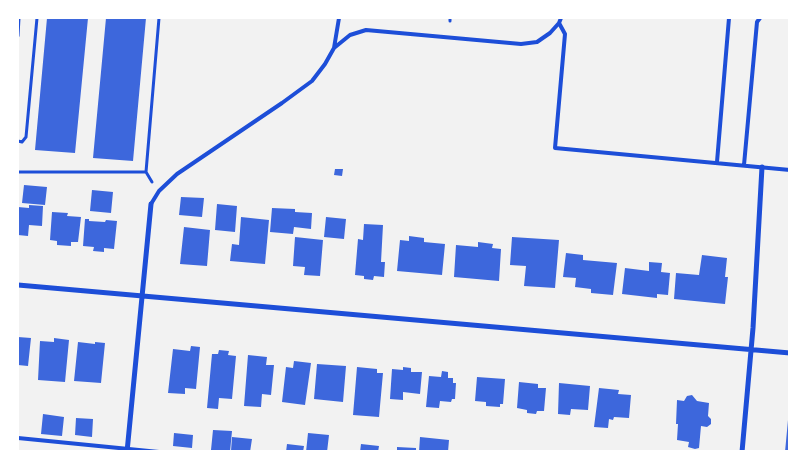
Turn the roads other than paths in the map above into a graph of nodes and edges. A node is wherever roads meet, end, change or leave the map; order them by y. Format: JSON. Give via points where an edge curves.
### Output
{"nodes":[{"id":1,"x":339,"y":18,"type":"edge"},
{"id":2,"x":561,"y":18,"type":"edge"},
{"id":3,"x":729,"y":18,"type":"edge"},
{"id":4,"x":760,"y":18,"type":"edge"},
{"id":5,"x":559,"y":23,"type":"junction"},
{"id":6,"x":334,"y":48,"type":"junction"},
{"id":7,"x":717,"y":162,"type":"junction"},
{"id":8,"x":744,"y":165,"type":"junction"},
{"id":9,"x":762,"y":167,"type":"junction"},
{"id":10,"x":790,"y":170,"type":"edge"},
{"id":11,"x":151,"y":204,"type":"joint"},
{"id":12,"x":18,"y":286,"type":"edge"},
{"id":13,"x":142,"y":296,"type":"junction"},
{"id":14,"x":751,"y":350,"type":"junction"},
{"id":15,"x":790,"y":353,"type":"edge"},
{"id":16,"x":18,"y":438,"type":"edge"},
{"id":17,"x":128,"y":450,"type":"edge"},
{"id":18,"x":159,"y":452,"type":"edge"},
{"id":19,"x":742,"y":452,"type":"edge"}],
"edges":[{"from":1,"to":6,"type":"lane"},
{"from":2,"to":5,"type":"lane"},
{"from":3,"to":7,"type":"lane"},
{"from":4,"to":8,"type":"lane","via":[[757,22]]},
{"from":5,"to":6,"type":"lane","via":[[537,42],[521,44],[366,30],[350,35]]},
{"from":5,"to":7,"type":"lane","via":[[565,34],[555,148]]},
{"from":6,"to":11,"type":"lane","via":[[312,81],[177,174]]},
{"from":7,"to":8,"type":"lane"},
{"from":8,"to":9,"type":"lane"},
{"from":9,"to":10,"type":"lane"},
{"from":9,"to":14,"type":"street"},
{"from":11,"to":13,"type":"street"},
{"from":12,"to":13,"type":"street"},
{"from":13,"to":14,"type":"street"},
{"from":13,"to":17,"type":"street"},
{"from":14,"to":15,"type":"street"},
{"from":14,"to":19,"type":"street"},
{"from":16,"to":17,"type":"lane"},
{"from":17,"to":18,"type":"lane"}]}
